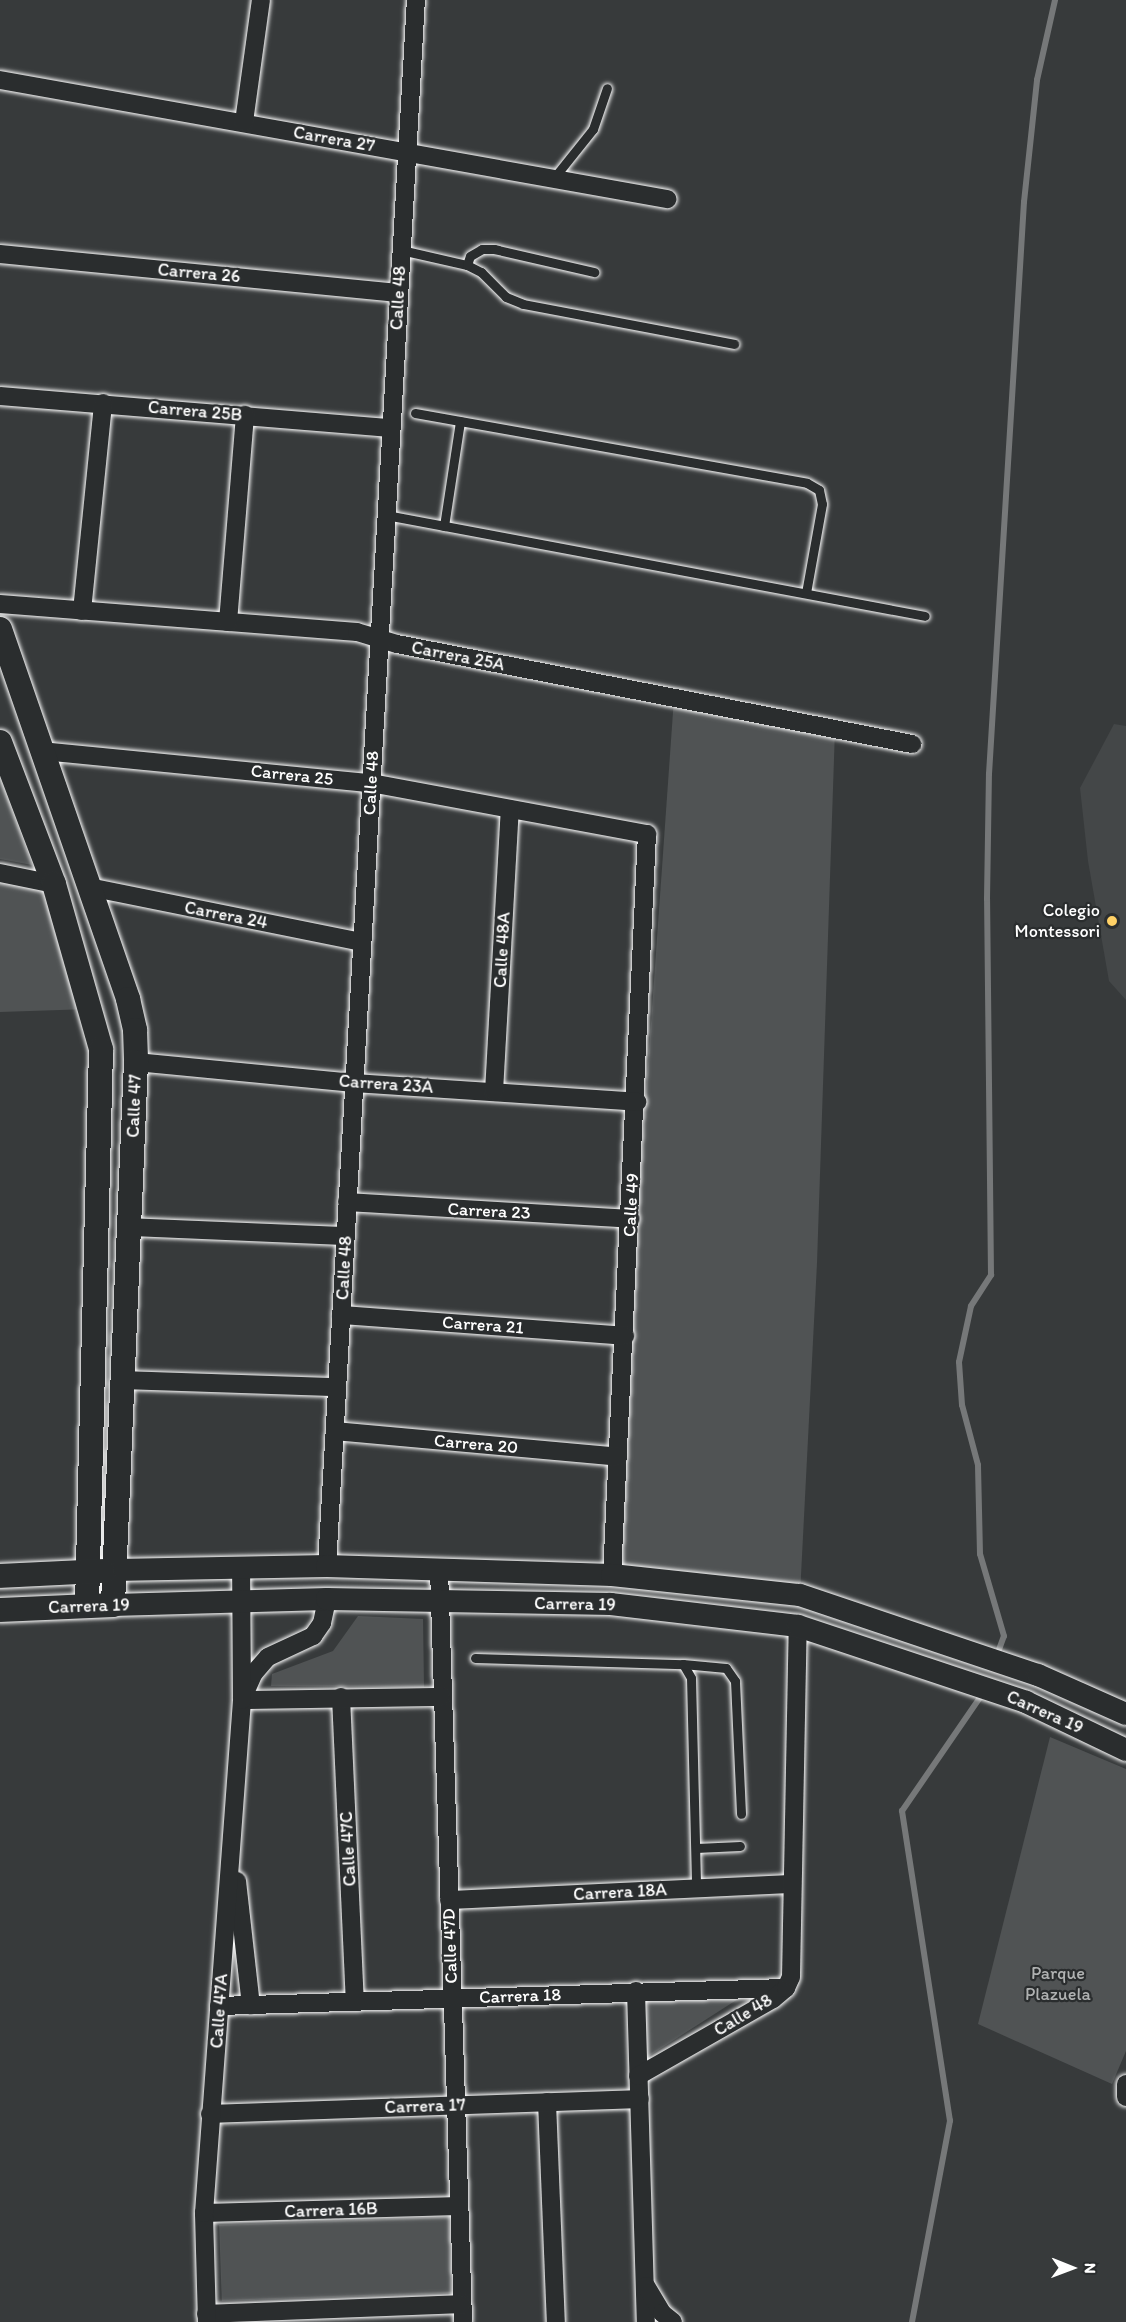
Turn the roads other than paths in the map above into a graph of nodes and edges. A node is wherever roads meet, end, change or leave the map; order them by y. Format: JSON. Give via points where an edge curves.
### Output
{"nodes":[{"id":1,"x":261,"y":0,"type":"edge"},
{"id":2,"x":416,"y":0,"type":"edge"},
{"id":3,"x":0,"y":80,"type":"edge"},
{"id":4,"x":607,"y":88,"type":"dead end"},
{"id":5,"x":244,"y":122,"type":"junction"},
{"id":6,"x":406,"y":152,"type":"junction"},
{"id":7,"x":553,"y":179,"type":"junction"},
{"id":8,"x":667,"y":199,"type":"dead end"},
{"id":9,"x":401,"y":250,"type":"junction"},
{"id":10,"x":0,"y":254,"type":"edge"},
{"id":11,"x":467,"y":265,"type":"junction"},
{"id":12,"x":594,"y":272,"type":"dead end"},
{"id":13,"x":398,"y":292,"type":"junction"},
{"id":14,"x":734,"y":344,"type":"dead end"},
{"id":15,"x":0,"y":396,"type":"edge"},
{"id":16,"x":103,"y":403,"type":"junction"},
{"id":17,"x":415,"y":413,"type":"dead end"},
{"id":18,"x":245,"y":415,"type":"junction"},
{"id":19,"x":460,"y":421,"type":"junction"},
{"id":20,"x":391,"y":428,"type":"junction"},
{"id":21,"x":386,"y":515,"type":"junction"},
{"id":22,"x":444,"y":526,"type":"junction"},
{"id":23,"x":806,"y":593,"type":"junction"},
{"id":24,"x":0,"y":604,"type":"edge"},
{"id":25,"x":82,"y":611,"type":"junction"},
{"id":26,"x":925,"y":616,"type":"dead end"},
{"id":27,"x":228,"y":622,"type":"junction"},
{"id":28,"x":0,"y":629,"type":"edge"},
{"id":29,"x":379,"y":638,"type":"junction"},
{"id":30,"x":0,"y":742,"type":"edge"},
{"id":31,"x":912,"y":744,"type":"dead end"},
{"id":32,"x":42,"y":751,"type":"junction"},
{"id":33,"x":371,"y":783,"type":"junction"},
{"id":34,"x":510,"y":808,"type":"junction"},
{"id":35,"x":647,"y":834,"type":"joint"},
{"id":36,"x":0,"y":873,"type":"edge"},
{"id":37,"x":54,"y":884,"type":"junction"},
{"id":38,"x":89,"y":887,"type":"junction"},
{"id":39,"x":362,"y":942,"type":"junction"},
{"id":40,"x":136,"y":1062,"type":"junction"},
{"id":41,"x":354,"y":1083,"type":"junction"},
{"id":42,"x":494,"y":1092,"type":"junction"},
{"id":43,"x":637,"y":1102,"type":"junction"},
{"id":44,"x":347,"y":1202,"type":"junction"},
{"id":45,"x":630,"y":1219,"type":"junction"},
{"id":46,"x":129,"y":1227,"type":"junction"},
{"id":47,"x":345,"y":1236,"type":"junction"},
{"id":48,"x":98,"y":1252,"type":"junction"},
{"id":49,"x":128,"y":1252,"type":"junction"},
{"id":50,"x":341,"y":1315,"type":"junction"},
{"id":51,"x":625,"y":1335,"type":"junction"},
{"id":52,"x":123,"y":1380,"type":"junction"},
{"id":53,"x":337,"y":1387,"type":"junction"},
{"id":54,"x":334,"y":1431,"type":"junction"},
{"id":55,"x":618,"y":1457,"type":"junction"},
{"id":56,"x":327,"y":1566,"type":"junction"},
{"id":57,"x":241,"y":1568,"type":"junction"},
{"id":58,"x":439,"y":1569,"type":"junction"},
{"id":59,"x":115,"y":1570,"type":"junction"},
{"id":60,"x":88,"y":1572,"type":"junction"},
{"id":61,"x":612,"y":1575,"type":"junction"},
{"id":62,"x":0,"y":1576,"type":"edge"},
{"id":63,"x":327,"y":1599,"type":"junction"},
{"id":64,"x":241,"y":1601,"type":"junction"},
{"id":65,"x":439,"y":1603,"type":"junction"},
{"id":66,"x":113,"y":1605,"type":"junction"},
{"id":67,"x":87,"y":1606,"type":"junction"},
{"id":68,"x":0,"y":1610,"type":"edge"},
{"id":69,"x":798,"y":1626,"type":"junction"},
{"id":70,"x":475,"y":1658,"type":"dead end"},
{"id":71,"x":683,"y":1664,"type":"junction"},
{"id":72,"x":341,"y":1697,"type":"junction"},
{"id":73,"x":441,"y":1697,"type":"junction"},
{"id":74,"x":242,"y":1700,"type":"junction"},
{"id":75,"x":1126,"y":1714,"type":"edge"},
{"id":76,"x":1126,"y":1750,"type":"edge"},
{"id":77,"x":741,"y":1814,"type":"dead end"},
{"id":78,"x":232,"y":1836,"type":"junction"},
{"id":79,"x":740,"y":1846,"type":"dead end"},
{"id":80,"x":696,"y":1848,"type":"junction"},
{"id":81,"x":792,"y":1884,"type":"junction"},
{"id":82,"x":696,"y":1888,"type":"junction"},
{"id":83,"x":449,"y":1900,"type":"junction"},
{"id":84,"x":786,"y":1989,"type":"junction"},
{"id":85,"x":636,"y":1992,"type":"junction"},
{"id":86,"x":452,"y":1998,"type":"junction"},
{"id":87,"x":354,"y":2001,"type":"junction"},
{"id":88,"x":250,"y":2005,"type":"junction"},
{"id":89,"x":219,"y":2006,"type":"junction"},
{"id":90,"x":638,"y":2076,"type":"junction"},
{"id":91,"x":639,"y":2099,"type":"junction"},
{"id":92,"x":547,"y":2102,"type":"junction"},
{"id":93,"x":455,"y":2105,"type":"junction"},
{"id":94,"x":210,"y":2114,"type":"junction"},
{"id":95,"x":459,"y":2206,"type":"junction"},
{"id":96,"x":204,"y":2213,"type":"junction"},
{"id":97,"x":645,"y":2285,"type":"junction"},
{"id":98,"x":462,"y":2313,"type":"edge"},
{"id":99,"x":207,"y":2318,"type":"edge"},
{"id":100,"x":556,"y":2322,"type":"edge"},
{"id":101,"x":646,"y":2322,"type":"edge"},
{"id":102,"x":673,"y":2322,"type":"edge"}],
"edges":[{"from":1,"to":5,"type":"street"},
{"from":2,"to":6,"type":"street","name":"Calle 48"},
{"from":3,"to":5,"type":"street","name":"Carrera 27"},
{"from":4,"to":7,"type":"lane","via":[[593,129]]},
{"from":5,"to":6,"type":"street","name":"Carrera 27"},
{"from":6,"to":7,"type":"street","name":"Carrera 27"},
{"from":6,"to":9,"type":"street","name":"Calle 48"},
{"from":7,"to":8,"type":"street","name":"Carrera 27"},
{"from":9,"to":11,"type":"lane"},
{"from":9,"to":13,"type":"street","name":"Calle 48"},
{"from":10,"to":13,"type":"street","name":"Carrera 26"},
{"from":11,"to":12,"type":"lane","via":[[470,256],[482,249],[494,249]]},
{"from":11,"to":14,"type":"lane","via":[[481,272],[506,297],[523,304]]},
{"from":13,"to":20,"type":"street","name":"Calle 48"},
{"from":15,"to":16,"type":"street","name":"Carrera 25B"},
{"from":16,"to":18,"type":"street","name":"Carrera 25B"},
{"from":16,"to":25,"type":"street"},
{"from":17,"to":19,"type":"lane"},
{"from":18,"to":20,"type":"street","name":"Carrera 25B"},
{"from":18,"to":27,"type":"street"},
{"from":19,"to":22,"type":"lane"},
{"from":19,"to":23,"type":"lane","via":[[807,483],[819,490],[822,504]]},
{"from":20,"to":21,"type":"street","name":"Calle 48"},
{"from":21,"to":22,"type":"lane"},
{"from":21,"to":29,"type":"street","name":"Calle 48"},
{"from":22,"to":23,"type":"lane"},
{"from":23,"to":26,"type":"lane"},
{"from":24,"to":25,"type":"street","name":"Carrera 25A"},
{"from":25,"to":27,"type":"street","name":"Carrera 25A"},
{"from":27,"to":29,"type":"street","name":"Carrera 25A","via":[[357,632]]},
{"from":28,"to":32,"type":"main road","name":"Calle 47"},
{"from":29,"to":31,"type":"street","name":"Carrera 25A"},
{"from":29,"to":33,"type":"street","name":"Calle 48"},
{"from":30,"to":37,"type":"main road","name":"Calle 47"},
{"from":32,"to":33,"type":"street","name":"Carrera 25"},
{"from":32,"to":38,"type":"main road","name":"Calle 47"},
{"from":33,"to":34,"type":"street","name":"Carrera 25"},
{"from":33,"to":39,"type":"street","name":"Calle 48"},
{"from":34,"to":35,"type":"street","name":"Carrera 25"},
{"from":34,"to":42,"type":"street","name":"Calle 48A"},
{"from":35,"to":43,"type":"street","name":"Calle 49"},
{"from":36,"to":37,"type":"street"},
{"from":37,"to":48,"type":"main road","name":"Calle 47","via":[[101,1049]]},
{"from":38,"to":39,"type":"street","name":"Carrera 24"},
{"from":38,"to":40,"type":"main road","name":"Calle 47","via":[[128,999],[135,1030]]},
{"from":39,"to":41,"type":"street","name":"Calle 48"},
{"from":40,"to":41,"type":"street","name":"Carrera 23A"},
{"from":40,"to":46,"type":"main road","name":"Calle 47"},
{"from":41,"to":42,"type":"street","name":"Carrera 23A"},
{"from":41,"to":44,"type":"street","name":"Calle 48"},
{"from":42,"to":43,"type":"street","name":"Carrera 23A"},
{"from":43,"to":45,"type":"street","name":"Calle 49"},
{"from":44,"to":45,"type":"street","name":"Carrera 23"},
{"from":44,"to":47,"type":"street","name":"Calle 48"},
{"from":45,"to":51,"type":"street","name":"Calle 49"},
{"from":46,"to":47,"type":"street"},
{"from":46,"to":49,"type":"main road","name":"Calle 47"},
{"from":47,"to":50,"type":"street","name":"Calle 48"},
{"from":48,"to":49,"type":"main road","via":[[114,1245]]},
{"from":48,"to":60,"type":"main road","name":"Calle 47"},
{"from":49,"to":52,"type":"main road","name":"Calle 47"},
{"from":50,"to":51,"type":"street","name":"Carrera 21"},
{"from":50,"to":53,"type":"street","name":"Calle 48"},
{"from":51,"to":55,"type":"street","name":"Calle 49"},
{"from":52,"to":53,"type":"street"},
{"from":52,"to":59,"type":"main road","name":"Calle 47"},
{"from":53,"to":54,"type":"street","name":"Calle 48"},
{"from":54,"to":55,"type":"street","name":"Carrera 20"},
{"from":54,"to":56,"type":"street","name":"Calle 48"},
{"from":55,"to":61,"type":"street","name":"Calle 49"},
{"from":56,"to":57,"type":"street","name":"Carrera 19"},
{"from":56,"to":58,"type":"street","name":"Carrera 19"},
{"from":57,"to":59,"type":"street","name":"Carrera 19"},
{"from":57,"to":64,"type":"street","name":"Calle 47A"},
{"from":58,"to":61,"type":"street","name":"Carrera 19"},
{"from":58,"to":65,"type":"street","name":"Calle 47D"},
{"from":59,"to":60,"type":"main road","name":"Carrera 19"},
{"from":59,"to":66,"type":"main road","name":"Calle 47"},
{"from":60,"to":62,"type":"main road","name":"Carrera 19"},
{"from":60,"to":67,"type":"main road","name":"Calle 47"},
{"from":61,"to":75,"type":"street","name":"Carrera 19","via":[[800,1595],[1038,1675]]},
{"from":63,"to":64,"type":"street","name":"Carrera 19"},
{"from":63,"to":65,"type":"street","name":"Carrera 19"},
{"from":63,"to":74,"type":"street","via":[[322,1623],[313,1636],[268,1657],[254,1673]]},
{"from":64,"to":66,"type":"street","name":"Carrera 19"},
{"from":64,"to":74,"type":"street","name":"Calle 47A"},
{"from":65,"to":69,"type":"street","name":"Carrera 19","via":[[611,1604]]},
{"from":65,"to":73,"type":"street","name":"Calle 47D"},
{"from":66,"to":67,"type":"main road","name":"Carrera 19"},
{"from":67,"to":68,"type":"main road","name":"Carrera 19"},
{"from":69,"to":76,"type":"street","name":"Carrera 19","via":[[1026,1702]]},
{"from":69,"to":81,"type":"street","name":"Calle 48"},
{"from":70,"to":71,"type":"lane"},
{"from":71,"to":77,"type":"lane","via":[[726,1668],[735,1681]]},
{"from":71,"to":80,"type":"lane","via":[[691,1678]]},
{"from":72,"to":73,"type":"street"},
{"from":72,"to":74,"type":"street"},
{"from":72,"to":87,"type":"street","name":"Calle 47C"},
{"from":73,"to":83,"type":"street","name":"Calle 47D"},
{"from":74,"to":78,"type":"street","name":"Calle 47A"},
{"from":78,"to":88,"type":"street"},
{"from":78,"to":89,"type":"street","name":"Calle 47A"},
{"from":79,"to":80,"type":"lane"},
{"from":80,"to":82,"type":"lane"},
{"from":81,"to":82,"type":"street","name":"Carrera 18A"},
{"from":81,"to":84,"type":"street","name":"Calle 48","via":[[791,1977]]},
{"from":82,"to":83,"type":"street","name":"Carrera 18A"},
{"from":83,"to":86,"type":"street","name":"Calle 47D"},
{"from":84,"to":85,"type":"street","name":"Carrera 18"},
{"from":84,"to":90,"type":"street","name":"Calle 48"},
{"from":85,"to":86,"type":"street","name":"Carrera 18"},
{"from":85,"to":90,"type":"street"},
{"from":86,"to":87,"type":"street","name":"Carrera 18"},
{"from":86,"to":93,"type":"street","name":"Calle 47D"},
{"from":87,"to":88,"type":"street","name":"Carrera 18"},
{"from":88,"to":89,"type":"street","name":"Carrera 18"},
{"from":89,"to":94,"type":"street","name":"Calle 47A"},
{"from":90,"to":91,"type":"street"},
{"from":91,"to":92,"type":"street","name":"Carrera 17"},
{"from":91,"to":97,"type":"street"},
{"from":92,"to":93,"type":"street","name":"Carrera 17"},
{"from":92,"to":100,"type":"street"},
{"from":93,"to":94,"type":"street","name":"Carrera 17"},
{"from":93,"to":95,"type":"street","name":"Calle 47D"},
{"from":94,"to":96,"type":"street","name":"Calle 47A"},
{"from":95,"to":96,"type":"street","name":"Carrera 16B"},
{"from":95,"to":98,"type":"street","name":"Calle 47D"},
{"from":96,"to":99,"type":"street","name":"Calle 47A"},
{"from":97,"to":101,"type":"street"},
{"from":97,"to":102,"type":"street","via":[[662,2313]]},
{"from":98,"to":99,"type":"street"}]}
